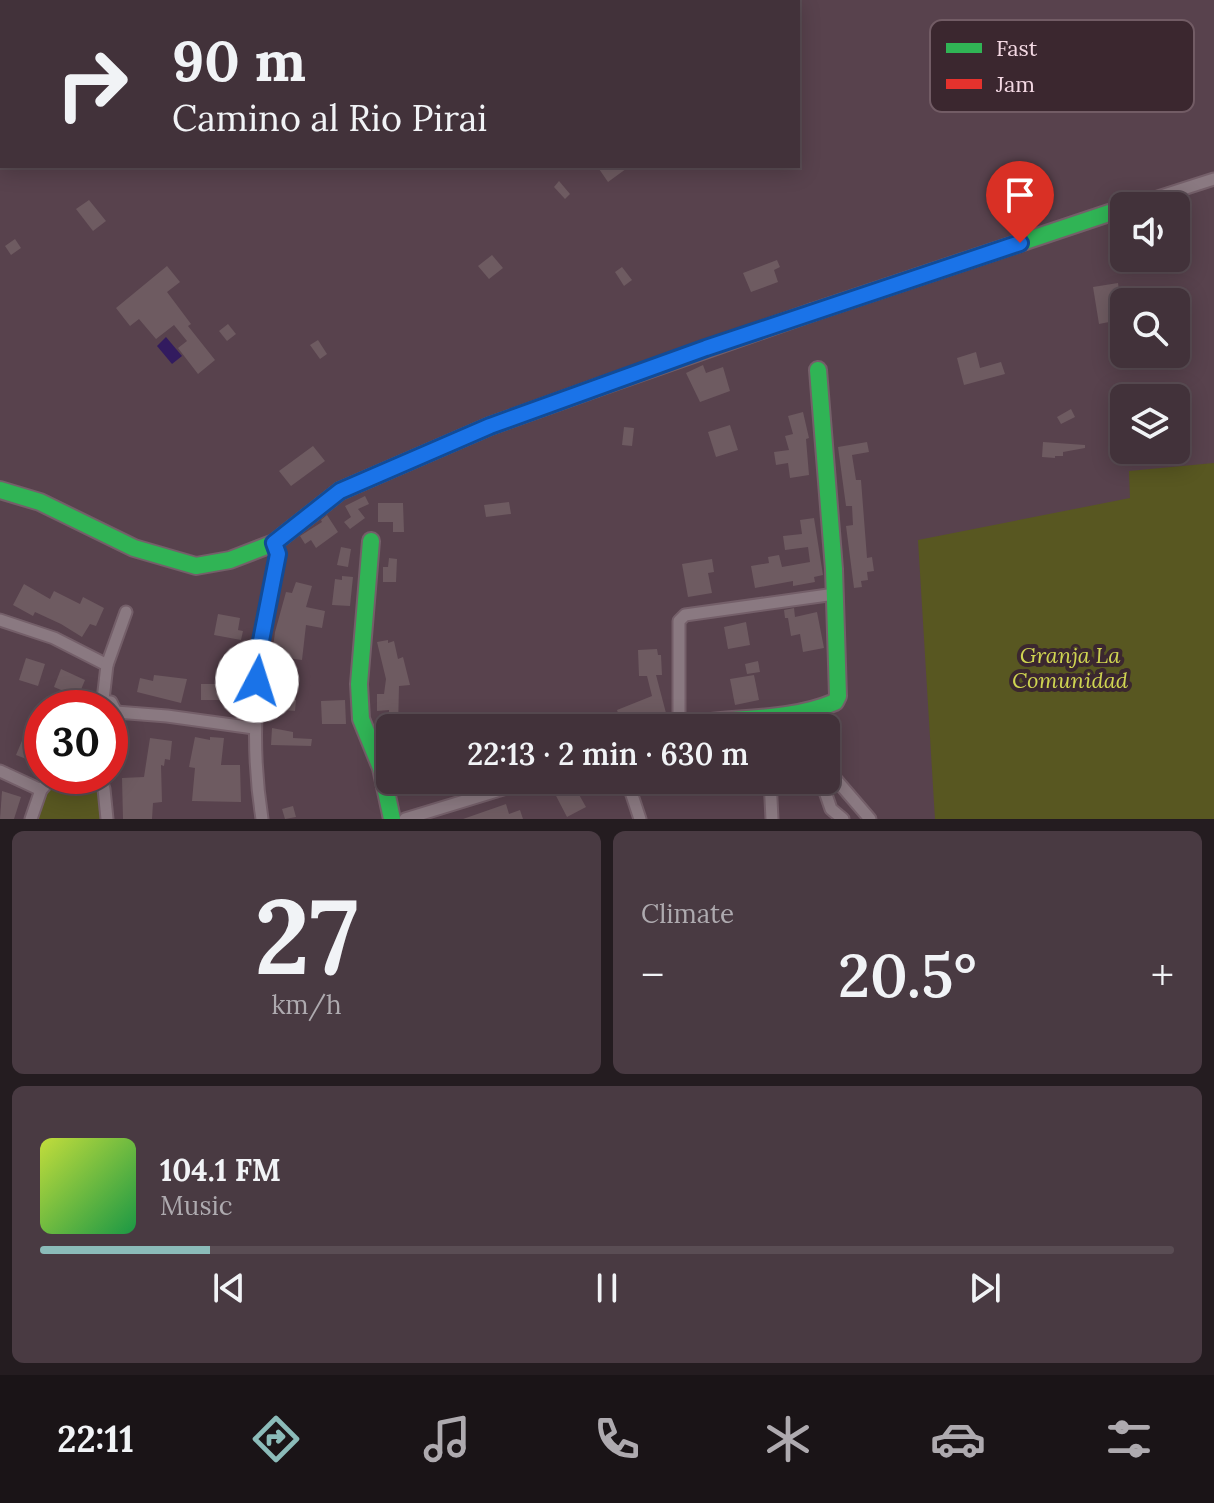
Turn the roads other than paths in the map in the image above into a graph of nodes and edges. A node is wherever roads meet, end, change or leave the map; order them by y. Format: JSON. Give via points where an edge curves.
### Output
{"nodes":[{"id":1,"x":1214,"y":179,"type":"edge"},
{"id":2,"x":1174,"y":192,"type":"edge"},
{"id":3,"x":1110,"y":213,"type":"edge"},
{"id":4,"x":818,"y":370,"type":"dead end"},
{"id":5,"x":0,"y":490,"type":"edge"},
{"id":6,"x":371,"y":541,"type":"dead end"},
{"id":7,"x":275,"y":546,"type":"junction"},
{"id":8,"x":835,"y":594,"type":"junction"},
{"id":9,"x":126,"y":612,"type":"dead end"},
{"id":10,"x":0,"y":620,"type":"edge"},
{"id":11,"x":107,"y":665,"type":"junction"},
{"id":12,"x":104,"y":690,"type":"edge"},
{"id":13,"x":805,"y":711,"type":"junction"},
{"id":14,"x":676,"y":714,"type":"edge"},
{"id":15,"x":796,"y":714,"type":"edge"},
{"id":16,"x":806,"y":714,"type":"edge"},
{"id":17,"x":807,"y":714,"type":"edge"},
{"id":18,"x":128,"y":717,"type":"edge"},
{"id":19,"x":254,"y":728,"type":"junction"},
{"id":20,"x":0,"y":771,"type":"edge"},
{"id":21,"x":24,"y":782,"type":"edge"},
{"id":22,"x":840,"y":784,"type":"edge"},
{"id":23,"x":40,"y":794,"type":"edge"},
{"id":24,"x":104,"y":794,"type":"edge"},
{"id":25,"x":487,"y":794,"type":"edge"},
{"id":26,"x":632,"y":794,"type":"edge"},
{"id":27,"x":771,"y":794,"type":"edge"},
{"id":28,"x":826,"y":794,"type":"edge"},
{"id":29,"x":31,"y":819,"type":"edge"},
{"id":30,"x":107,"y":819,"type":"edge"},
{"id":31,"x":262,"y":819,"type":"edge"},
{"id":32,"x":392,"y":819,"type":"edge"},
{"id":33,"x":405,"y":819,"type":"edge"},
{"id":34,"x":640,"y":819,"type":"edge"},
{"id":35,"x":772,"y":819,"type":"edge"},
{"id":36,"x":843,"y":819,"type":"edge"},
{"id":37,"x":870,"y":819,"type":"edge"}],
"edges":[{"from":1,"to":2,"type":"street"},
{"from":3,"to":7,"type":"street","via":[[490,426],[340,491]]},
{"from":4,"to":8,"type":"street"},
{"from":5,"to":7,"type":"street","via":[[40,502],[134,548],[196,566]]},
{"from":6,"to":32,"type":"street","via":[[361,719],[381,768]]},
{"from":7,"to":19,"type":"street"},
{"from":8,"to":13,"type":"street","via":[[838,696],[835,702]]},
{"from":8,"to":14,"type":"street","via":[[685,615],[679,621]]},
{"from":9,"to":11,"type":"street"},
{"from":10,"to":11,"type":"street","via":[[54,638]]},
{"from":11,"to":12,"type":"street"},
{"from":13,"to":15,"type":"street"},
{"from":13,"to":16,"type":"street"},
{"from":13,"to":17,"type":"street"},
{"from":18,"to":19,"type":"street","via":[[167,716]]},
{"from":19,"to":31,"type":"street"},
{"from":20,"to":21,"type":"street"},
{"from":22,"to":37,"type":"street"},
{"from":23,"to":29,"type":"street"},
{"from":24,"to":30,"type":"street"},
{"from":25,"to":33,"type":"street"},
{"from":26,"to":34,"type":"street"},
{"from":27,"to":35,"type":"street"},
{"from":28,"to":36,"type":"street","via":[[831,809]]}]}
